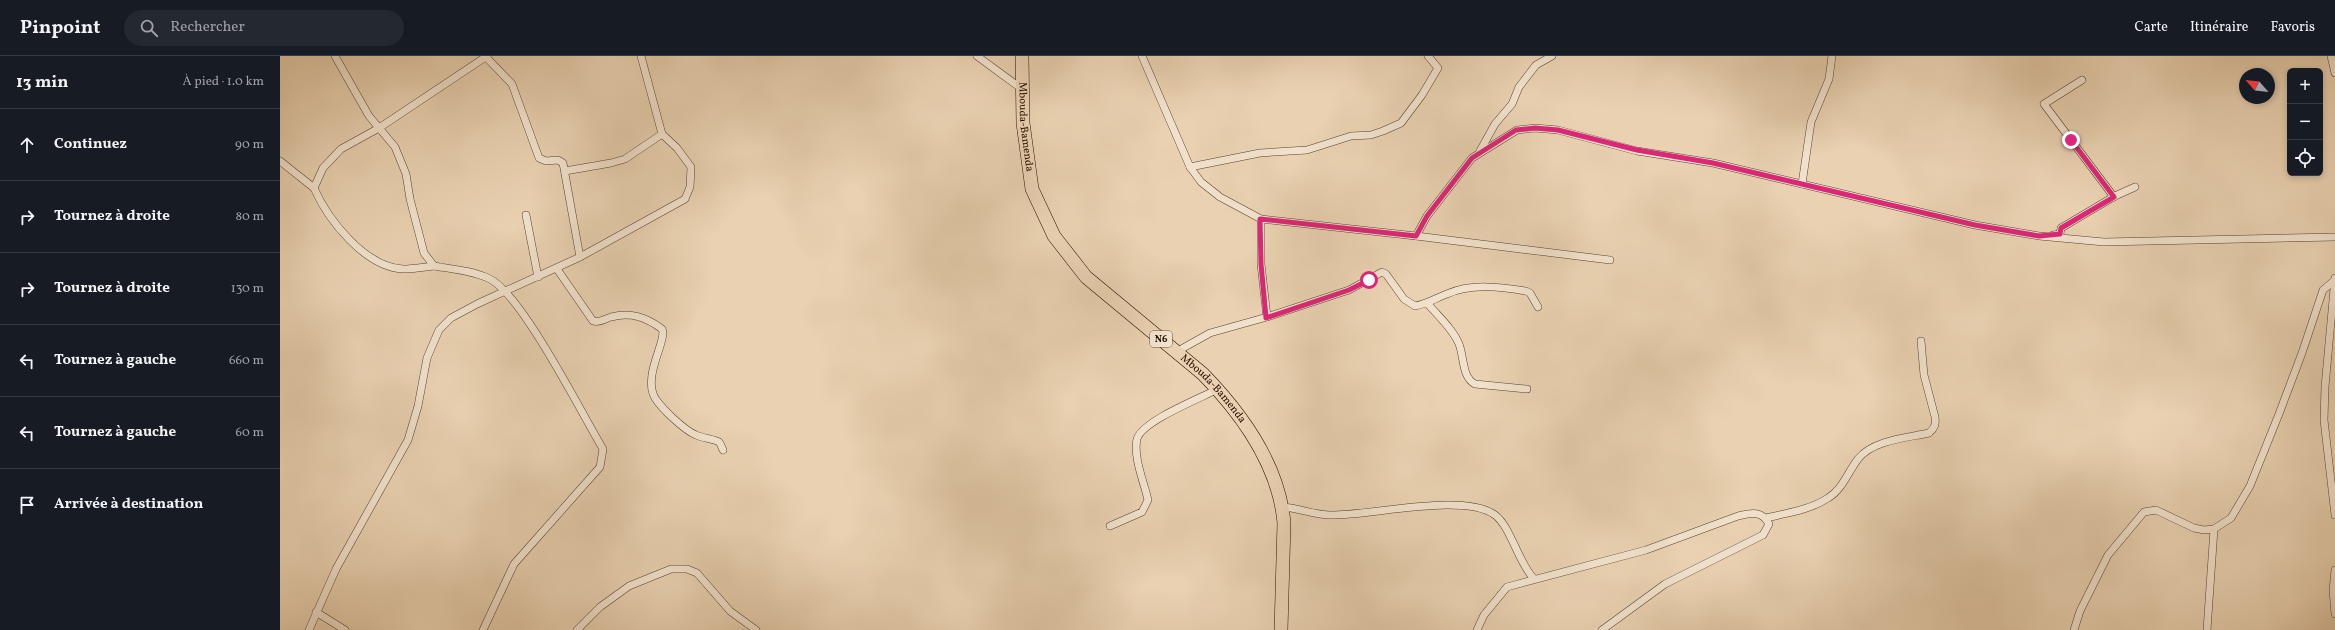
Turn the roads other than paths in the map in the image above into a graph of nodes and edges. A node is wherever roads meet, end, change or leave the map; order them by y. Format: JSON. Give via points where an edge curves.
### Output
{"nodes":[{"id":1,"x":335,"y":56,"type":"edge"},
{"id":2,"x":486,"y":56,"type":"edge"},
{"id":3,"x":641,"y":56,"type":"edge"},
{"id":4,"x":977,"y":56,"type":"edge"},
{"id":5,"x":1022,"y":56,"type":"edge"},
{"id":6,"x":1142,"y":56,"type":"edge"},
{"id":7,"x":1428,"y":56,"type":"edge"},
{"id":8,"x":1552,"y":56,"type":"edge"},
{"id":9,"x":1832,"y":56,"type":"edge"},
{"id":10,"x":2331,"y":56,"type":"edge"},
{"id":11,"x":2335,"y":73,"type":"edge"},
{"id":12,"x":2082,"y":80,"type":"dead end"},
{"id":13,"x":1022,"y":89,"type":"junction"},
{"id":14,"x":379,"y":128,"type":"junction"},
{"id":15,"x":662,"y":134,"type":"junction"},
{"id":16,"x":1480,"y":151,"type":"junction"},
{"id":17,"x":280,"y":160,"type":"edge"},
{"id":18,"x":1190,"y":167,"type":"junction"},
{"id":19,"x":565,"y":171,"type":"junction"},
{"id":20,"x":1802,"y":184,"type":"junction"},
{"id":21,"x":2135,"y":187,"type":"dead end"},
{"id":22,"x":314,"y":188,"type":"junction"},
{"id":23,"x":2114,"y":197,"type":"junction"},
{"id":24,"x":526,"y":215,"type":"dead end"},
{"id":25,"x":1260,"y":219,"type":"junction"},
{"id":26,"x":1416,"y":236,"type":"junction"},
{"id":27,"x":2039,"y":236,"type":"junction"},
{"id":28,"x":2335,"y":237,"type":"edge"},
{"id":29,"x":580,"y":257,"type":"junction"},
{"id":30,"x":1610,"y":260,"type":"dead end"},
{"id":31,"x":434,"y":266,"type":"junction"},
{"id":32,"x":557,"y":268,"type":"junction"},
{"id":33,"x":538,"y":277,"type":"junction"},
{"id":34,"x":2335,"y":279,"type":"edge"},
{"id":35,"x":506,"y":293,"type":"junction"},
{"id":36,"x":1428,"y":304,"type":"junction"},
{"id":37,"x":1538,"y":307,"type":"dead end"},
{"id":38,"x":1266,"y":318,"type":"junction"},
{"id":39,"x":1921,"y":341,"type":"dead end"},
{"id":40,"x":1176,"y":352,"type":"junction"},
{"id":41,"x":1527,"y":388,"type":"dead end"},
{"id":42,"x":1218,"y":389,"type":"junction"},
{"id":43,"x":723,"y":450,"type":"dead end"},
{"id":44,"x":1283,"y":507,"type":"junction"},
{"id":45,"x":2335,"y":515,"type":"edge"},
{"id":46,"x":1766,"y":518,"type":"junction"},
{"id":47,"x":1110,"y":526,"type":"dead end"},
{"id":48,"x":2214,"y":529,"type":"junction"},
{"id":49,"x":2335,"y":570,"type":"edge"},
{"id":50,"x":1534,"y":579,"type":"junction"},
{"id":51,"x":316,"y":612,"type":"junction"},
{"id":52,"x":2335,"y":614,"type":"edge"},
{"id":53,"x":309,"y":630,"type":"edge"},
{"id":54,"x":345,"y":630,"type":"edge"},
{"id":55,"x":483,"y":630,"type":"edge"},
{"id":56,"x":577,"y":630,"type":"edge"},
{"id":57,"x":756,"y":630,"type":"edge"},
{"id":58,"x":1281,"y":630,"type":"edge"},
{"id":59,"x":1477,"y":630,"type":"edge"},
{"id":60,"x":1602,"y":630,"type":"edge"},
{"id":61,"x":2074,"y":630,"type":"edge"},
{"id":62,"x":2208,"y":630,"type":"edge"}],
"edges":[{"from":1,"to":14,"type":"street","via":[[369,116]]},
{"from":2,"to":14,"type":"street"},
{"from":2,"to":19,"type":"street","via":[[512,84],[539,158],[562,161]]},
{"from":3,"to":15,"type":"street"},
{"from":4,"to":13,"type":"street"},
{"from":5,"to":13,"type":"highway","name":"Mbouda-Bamenda","number":"N6"},
{"from":6,"to":18,"type":"street"},
{"from":7,"to":18,"type":"street","via":[[1438,68],[1422,96],[1401,123],[1371,135],[1351,136],[1314,148],[1260,153]]},
{"from":8,"to":16,"type":"street","via":[[1536,65],[1519,87],[1512,104],[1495,124]]},
{"from":9,"to":20,"type":"street","via":[[1829,79],[1811,122]]},
{"from":10,"to":11,"type":"street"},
{"from":12,"to":23,"type":"street","via":[[2044,104]]},
{"from":13,"to":40,"type":"highway","name":"Mbouda-Bamenda","number":"N6","via":[[1023,123],[1032,190],[1054,236],[1086,277]]},
{"from":14,"to":22,"type":"street","via":[[330,158]]},
{"from":14,"to":31,"type":"street","via":[[395,147],[406,174],[424,253]]},
{"from":15,"to":19,"type":"street","via":[[626,159],[611,164]]},
{"from":15,"to":29,"type":"street","via":[[678,148],[691,167],[690,187],[685,199]]},
{"from":16,"to":20,"type":"street","via":[[1516,130],[1558,130],[1637,150],[1713,163]]},
{"from":16,"to":26,"type":"street","via":[[1467,162],[1427,216]]},
{"from":17,"to":22,"type":"street"},
{"from":18,"to":25,"type":"street","via":[[1201,182],[1220,197]]},
{"from":19,"to":29,"type":"street"},
{"from":20,"to":27,"type":"street","via":[[1975,225]]},
{"from":21,"to":23,"type":"street"},
{"from":22,"to":31,"type":"street","via":[[344,233],[370,258],[402,269]]},
{"from":23,"to":27,"type":"street","via":[[2072,220],[2061,228],[2060,234]]},
{"from":24,"to":33,"type":"street"},
{"from":25,"to":26,"type":"street"},
{"from":25,"to":38,"type":"street"},
{"from":26,"to":30,"type":"street"},
{"from":27,"to":28,"type":"street","via":[[2104,242]]},
{"from":29,"to":32,"type":"street"},
{"from":31,"to":35,"type":"street","via":[[490,279]]},
{"from":32,"to":33,"type":"street"},
{"from":32,"to":43,"type":"street","via":[[593,321],[599,322],[633,314],[662,329],[663,336],[652,371],[655,398],[686,430],[707,440],[717,441]]},
{"from":33,"to":35,"type":"street"},
{"from":34,"to":45,"type":"street","via":[[2324,420]]},
{"from":34,"to":48,"type":"street","via":[[2323,290],[2302,353],[2250,486],[2231,518]]},
{"from":35,"to":51,"type":"street","via":[[477,304],[452,318],[439,330],[427,358],[418,406],[408,440],[336,569]]},
{"from":35,"to":55,"type":"street","via":[[529,322],[603,449],[600,467],[514,564]]},
{"from":36,"to":37,"type":"street","via":[[1469,288],[1496,287],[1526,291]]},
{"from":36,"to":38,"type":"street","via":[[1409,304],[1382,272],[1349,290]]},
{"from":36,"to":41,"type":"street","via":[[1458,342],[1470,382]]},
{"from":38,"to":40,"type":"street","via":[[1210,333]]},
{"from":39,"to":46,"type":"street","via":[[1924,375],[1935,417],[1933,430],[1882,444],[1867,451],[1830,498],[1818,504]]},
{"from":40,"to":42,"type":"highway","name":"Mbouda-Bamenda","number":"N6"},
{"from":42,"to":44,"type":"highway","name":"Mbouda-Bamenda","number":"N6","via":[[1254,437],[1273,471]]},
{"from":42,"to":47,"type":"street","via":[[1141,431],[1137,439],[1137,455],[1148,500],[1142,512]]},
{"from":44,"to":50,"type":"street","via":[[1328,515],[1451,504],[1489,511],[1500,520],[1523,567]]},
{"from":44,"to":58,"type":"highway","name":"Mbouda-Bamenda","number":"N6","via":[[1284,569]]},
{"from":46,"to":50,"type":"street","via":[[1753,513],[1738,516],[1646,550]]},
{"from":46,"to":60,"type":"street","via":[[1769,524],[1763,535],[1666,584]]},
{"from":48,"to":61,"type":"street","via":[[2194,528],[2156,510],[2144,512],[2108,555],[2080,611]]},
{"from":48,"to":62,"type":"street"},
{"from":49,"to":52,"type":"street"},
{"from":50,"to":59,"type":"street","via":[[1503,590],[1484,615]]},
{"from":51,"to":53,"type":"street"},
{"from":51,"to":54,"type":"street"},
{"from":56,"to":57,"type":"street","via":[[600,607],[629,586],[671,569],[687,569],[697,573],[730,611]]}]}
